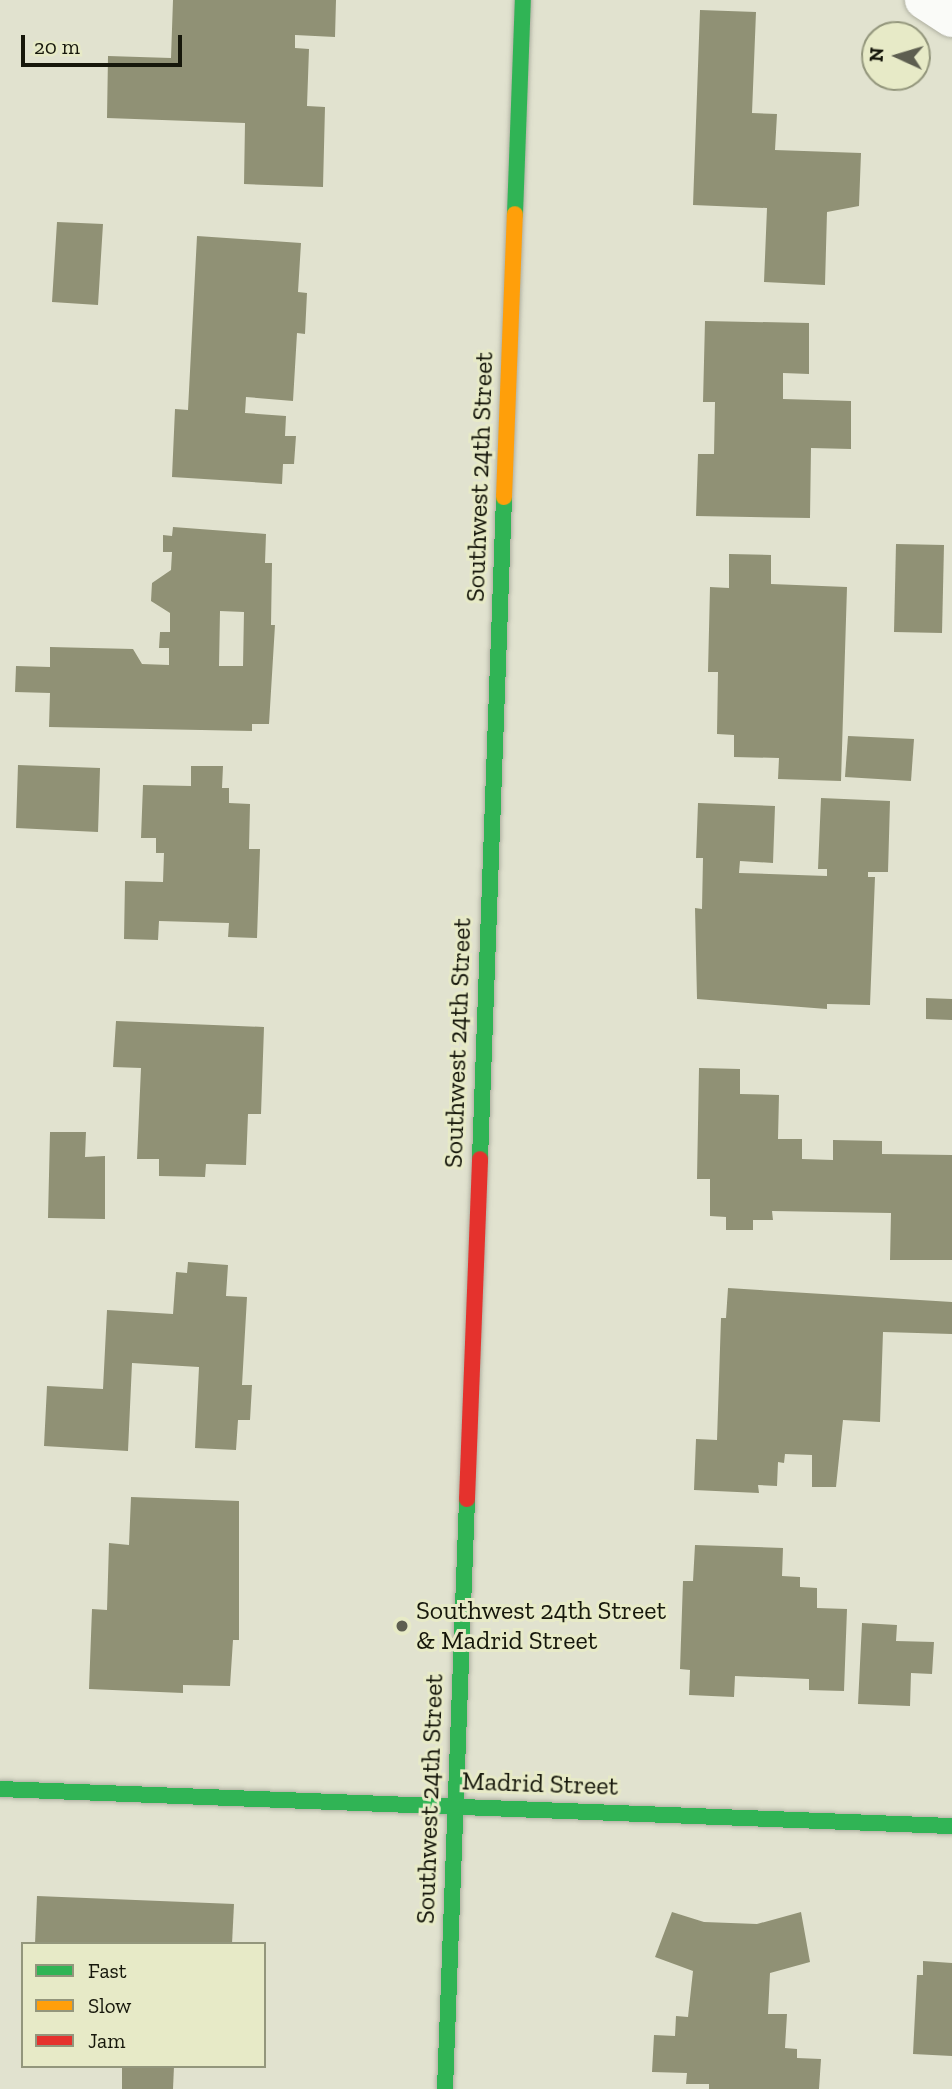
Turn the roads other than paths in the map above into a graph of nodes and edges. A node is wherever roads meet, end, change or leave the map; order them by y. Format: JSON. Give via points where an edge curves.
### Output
{"nodes":[{"id":1,"x":523,"y":0,"type":"edge"},
{"id":2,"x":924,"y":0,"type":"edge"},
{"id":3,"x":952,"y":18,"type":"edge"},
{"id":4,"x":0,"y":1789,"type":"edge"},
{"id":5,"x":456,"y":1805,"type":"junction"},
{"id":6,"x":952,"y":1825,"type":"edge"},
{"id":7,"x":445,"y":2089,"type":"edge"}],
"edges":[{"from":1,"to":5,"type":"street","name":"Southwest 24th Street"},
{"from":2,"to":3,"type":"street"},
{"from":4,"to":5,"type":"street","name":"Madrid Street"},
{"from":5,"to":6,"type":"street","name":"Madrid Street"},
{"from":5,"to":7,"type":"street","name":"Southwest 24th Street"}]}
